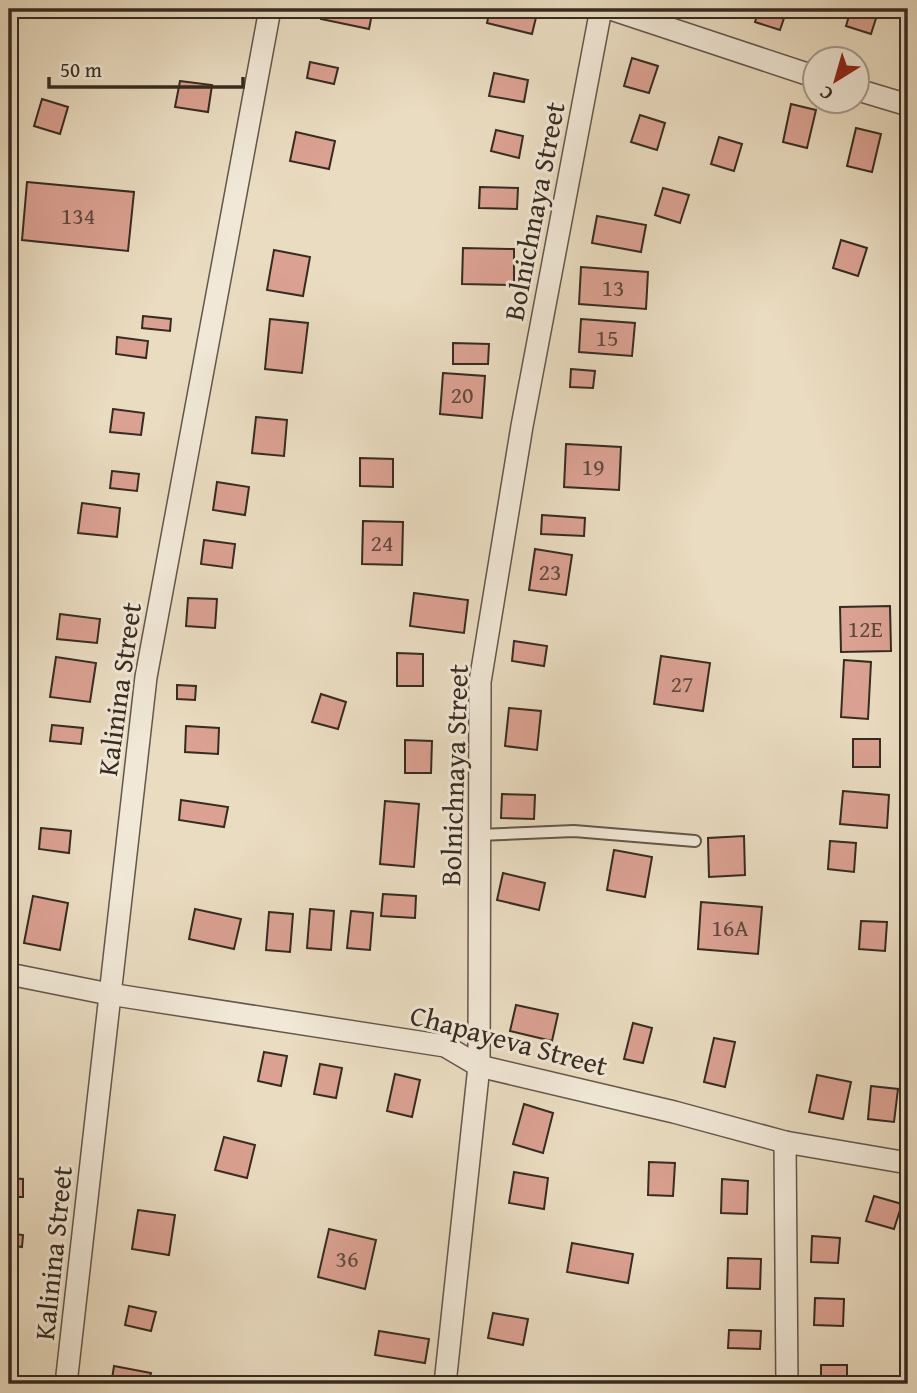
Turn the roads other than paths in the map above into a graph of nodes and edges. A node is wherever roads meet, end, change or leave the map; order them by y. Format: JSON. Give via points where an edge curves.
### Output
{"nodes":[{"id":1,"x":270,"y":9,"type":"edge"},
{"id":2,"x":601,"y":9,"type":"edge"},
{"id":3,"x":611,"y":9,"type":"edge"},
{"id":4,"x":802,"y":72,"type":"edge"},
{"id":5,"x":872,"y":94,"type":"edge"},
{"id":6,"x":908,"y":105,"type":"edge"},
{"id":7,"x":478,"y":835,"type":"junction"},
{"id":8,"x":695,"y":841,"type":"dead end"},
{"id":9,"x":9,"y":974,"type":"edge"},
{"id":10,"x":109,"y":994,"type":"junction"},
{"id":11,"x":479,"y":1066,"type":"junction"},
{"id":12,"x":785,"y":1142,"type":"junction"},
{"id":13,"x":908,"y":1163,"type":"edge"},
{"id":14,"x":66,"y":1384,"type":"edge"},
{"id":15,"x":445,"y":1384,"type":"edge"},
{"id":16,"x":787,"y":1384,"type":"edge"}],
"edges":[{"from":1,"to":10,"type":"street","name":"Kalinina Street","via":[[146,677]]},
{"from":2,"to":7,"type":"street","name":"Bolnichnaya Street","via":[[522,426],[480,682]]},
{"from":3,"to":4,"type":"street"},
{"from":5,"to":6,"type":"street"},
{"from":7,"to":8,"type":"lane","via":[[574,831]]},
{"from":7,"to":11,"type":"street","name":"Bolnichnaya Street"},
{"from":9,"to":10,"type":"street","name":"Chapayeva Street"},
{"from":10,"to":11,"type":"street","name":"Chapayeva Street","via":[[446,1046]]},
{"from":10,"to":14,"type":"street","name":"Kalinina Street"},
{"from":11,"to":12,"type":"street","name":"Chapayeva Street"},
{"from":11,"to":15,"type":"street","name":"Bolnichnaya Street"},
{"from":12,"to":13,"type":"street","name":"Chapayeva Street"},
{"from":12,"to":16,"type":"street"}]}
